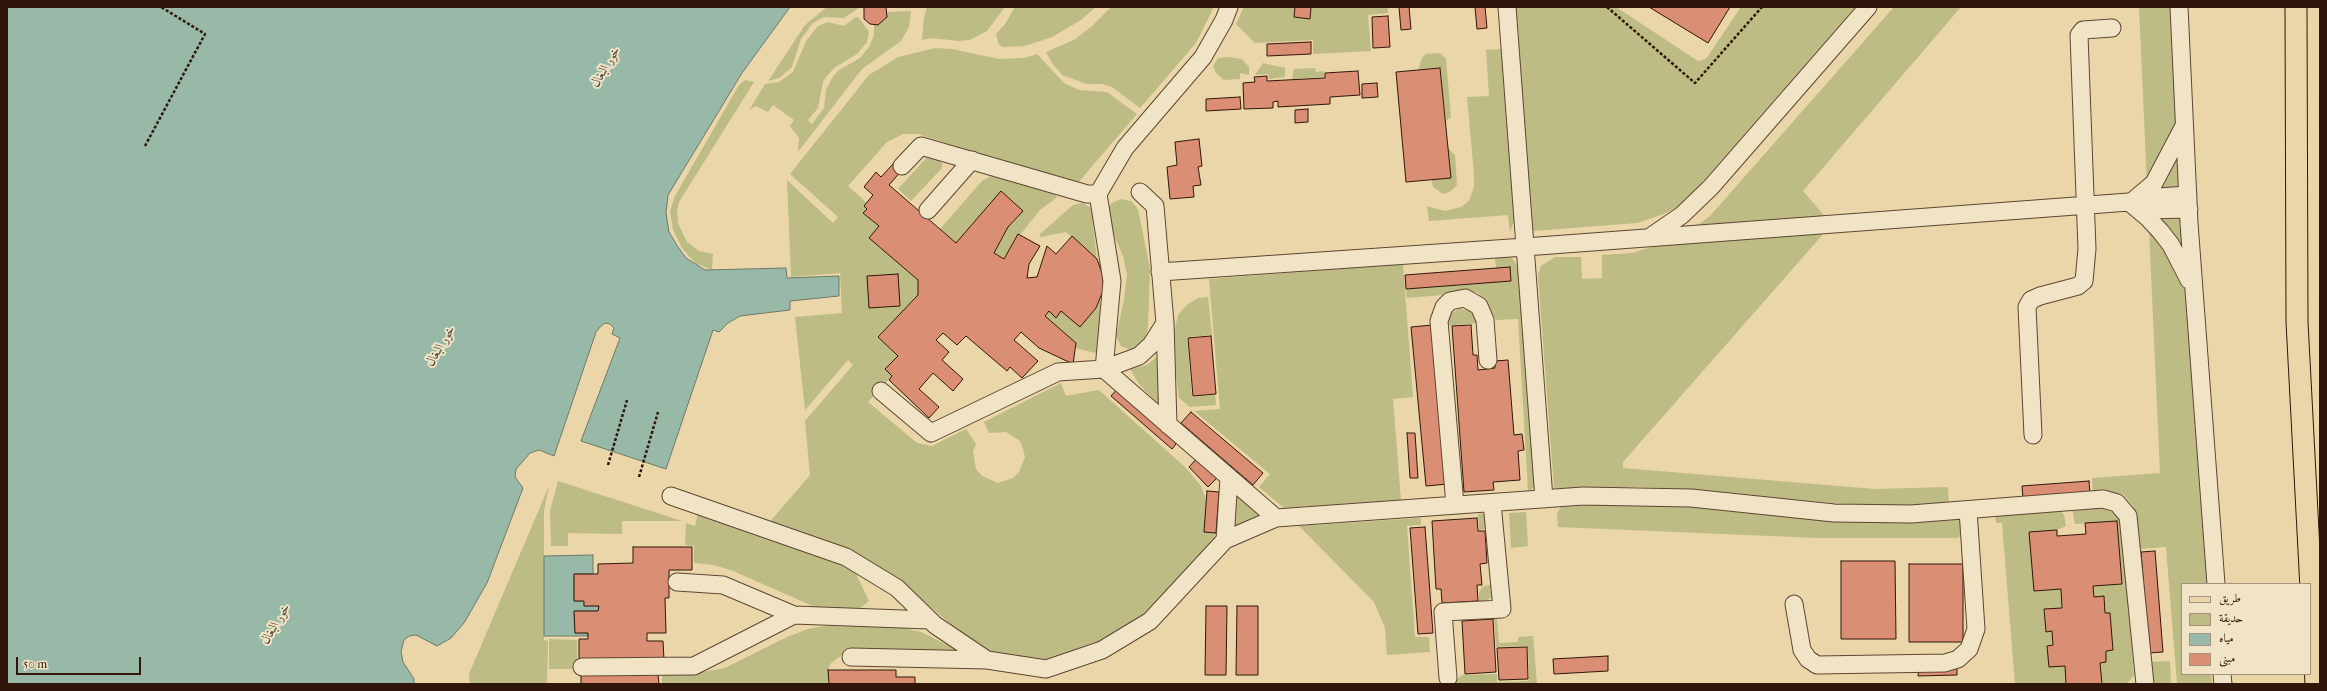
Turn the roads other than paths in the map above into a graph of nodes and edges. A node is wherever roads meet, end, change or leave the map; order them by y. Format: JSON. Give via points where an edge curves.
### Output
{"nodes":[{"id":1,"x":1229,"y":7,"type":"edge"},
{"id":2,"x":1506,"y":7,"type":"edge"},
{"id":3,"x":1868,"y":7,"type":"edge"},
{"id":4,"x":2179,"y":7,"type":"edge"},
{"id":5,"x":2296,"y":7,"type":"edge"},
{"id":6,"x":2112,"y":28,"type":"dead end"},
{"id":7,"x":2185,"y":124,"type":"junction"},
{"id":8,"x":972,"y":160,"type":"junction"},
{"id":9,"x":902,"y":166,"type":"dead end"},
{"id":10,"x":1140,"y":192,"type":"dead end"},
{"id":11,"x":1098,"y":194,"type":"junction"},
{"id":12,"x":2129,"y":202,"type":"junction"},
{"id":13,"x":2188,"y":202,"type":"junction"},
{"id":14,"x":2085,"y":205,"type":"junction"},
{"id":15,"x":928,"y":210,"type":"dead end"},
{"id":16,"x":1648,"y":238,"type":"junction"},
{"id":17,"x":1525,"y":247,"type":"junction"},
{"id":18,"x":1160,"y":272,"type":"junction"},
{"id":19,"x":2194,"y":290,"type":"junction"},
{"id":20,"x":1165,"y":323,"type":"junction"},
{"id":21,"x":1488,"y":360,"type":"dead end"},
{"id":22,"x":1104,"y":369,"type":"junction"},
{"id":23,"x":881,"y":391,"type":"dead end"},
{"id":24,"x":1168,"y":425,"type":"junction"},
{"id":25,"x":2033,"y":435,"type":"dead end"},
{"id":26,"x":1229,"y":478,"type":"junction"},
{"id":27,"x":671,"y":496,"type":"dead end"},
{"id":28,"x":1544,"y":499,"type":"junction"},
{"id":29,"x":1492,"y":502,"type":"junction"},
{"id":30,"x":1455,"y":505,"type":"junction"},
{"id":31,"x":1968,"y":510,"type":"junction"},
{"id":32,"x":1276,"y":518,"type":"junction"},
{"id":33,"x":1225,"y":540,"type":"junction"},
{"id":34,"x":677,"y":582,"type":"dead end"},
{"id":35,"x":2216,"y":583,"type":"edge"},
{"id":36,"x":2311,"y":583,"type":"edge"},
{"id":37,"x":2311,"y":589,"type":"edge"},
{"id":38,"x":1794,"y":604,"type":"dead end"},
{"id":39,"x":794,"y":615,"type":"junction"},
{"id":40,"x":929,"y":620,"type":"junction"},
{"id":41,"x":851,"y":657,"type":"dead end"},
{"id":42,"x":987,"y":660,"type":"junction"},
{"id":43,"x":582,"y":667,"type":"dead end"},
{"id":44,"x":1448,"y":678,"type":"dead end"},
{"id":45,"x":2145,"y":684,"type":"edge"},
{"id":46,"x":2316,"y":684,"type":"edge"}],
"edges":[{"from":1,"to":11,"type":"street","via":[[1203,57],[1125,148]]},
{"from":2,"to":17,"type":"street"},
{"from":3,"to":16,"type":"street","via":[[1711,187],[1682,215]]},
{"from":4,"to":7,"type":"street"},
{"from":5,"to":36,"type":"main road","via":[[2297,322]]},
{"from":6,"to":14,"type":"street","via":[[2083,30],[2079,35]]},
{"from":7,"to":12,"type":"street","via":[[2154,183]]},
{"from":7,"to":13,"type":"street"},
{"from":8,"to":9,"type":"street","via":[[921,146]]},
{"from":8,"to":11,"type":"street","via":[[1087,194]]},
{"from":8,"to":15,"type":"street"},
{"from":10,"to":18,"type":"street","via":[[1155,206]]},
{"from":11,"to":22,"type":"street","via":[[1112,281]]},
{"from":12,"to":13,"type":"street","via":[[2145,210]]},
{"from":12,"to":14,"type":"street"},
{"from":12,"to":19,"type":"street","via":[[2148,218],[2171,244]]},
{"from":13,"to":19,"type":"street"},
{"from":14,"to":16,"type":"street"},
{"from":14,"to":25,"type":"street","via":[[2087,249],[2084,281],[2078,286],[2031,300],[2027,307]]},
{"from":16,"to":17,"type":"street"},
{"from":17,"to":18,"type":"street"},
{"from":17,"to":28,"type":"street"},
{"from":18,"to":20,"type":"street"},
{"from":19,"to":35,"type":"street"},
{"from":20,"to":22,"type":"street","via":[[1151,345],[1139,356]]},
{"from":20,"to":24,"type":"street"},
{"from":21,"to":30,"type":"street","via":[[1485,320],[1479,306],[1465,298],[1450,302],[1444,307],[1439,321]]},
{"from":22,"to":23,"type":"street","via":[[1058,372],[931,433]]},
{"from":22,"to":24,"type":"street"},
{"from":24,"to":26,"type":"street"},
{"from":26,"to":32,"type":"street"},
{"from":26,"to":33,"type":"street"},
{"from":27,"to":40,"type":"street","via":[[846,558],[897,588]]},
{"from":28,"to":29,"type":"street"},
{"from":28,"to":31,"type":"street","via":[[1583,496],[1691,498],[1834,513],[1911,514]]},
{"from":29,"to":30,"type":"street"},
{"from":29,"to":44,"type":"street","via":[[1502,609],[1443,612]]},
{"from":30,"to":32,"type":"street"},
{"from":31,"to":38,"type":"street","via":[[1976,629],[1969,649],[1958,659],[1945,664],[1817,665],[1808,659],[1802,650]]},
{"from":31,"to":45,"type":"street","via":[[2103,499],[2118,503],[2128,516]]},
{"from":32,"to":33,"type":"street"},
{"from":33,"to":42,"type":"street","via":[[1150,621],[1102,650],[1046,669]]},
{"from":34,"to":39,"type":"street","via":[[723,585]]},
{"from":37,"to":46,"type":"main road"},
{"from":39,"to":40,"type":"street"},
{"from":39,"to":43,"type":"street","via":[[694,666]]},
{"from":40,"to":42,"type":"street"},
{"from":41,"to":42,"type":"street"}]}
